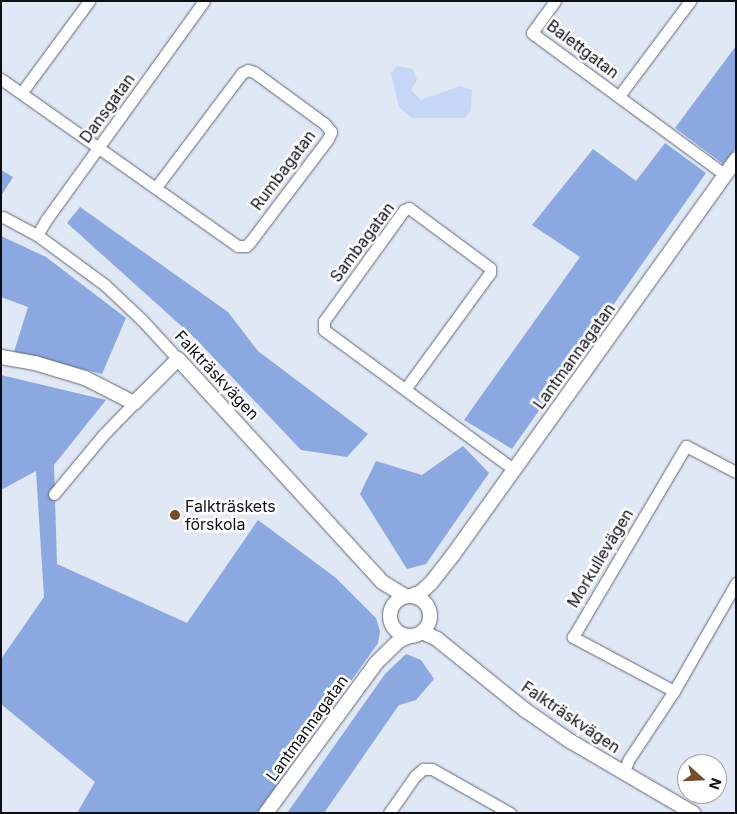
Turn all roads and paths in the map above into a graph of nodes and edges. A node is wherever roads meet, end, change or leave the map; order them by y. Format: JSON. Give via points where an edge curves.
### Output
{"nodes":[{"id":1,"x":90,"y":1,"type":"edge"},
{"id":2,"x":204,"y":1,"type":"edge"},
{"id":3,"x":555,"y":1,"type":"edge"},
{"id":4,"x":690,"y":1,"type":"edge"},
{"id":5,"x":1,"y":79,"type":"edge"},
{"id":6,"x":22,"y":92,"type":"junction"},
{"id":7,"x":619,"y":96,"type":"junction"},
{"id":8,"x":98,"y":148,"type":"junction"},
{"id":9,"x":736,"y":159,"type":"edge"},
{"id":10,"x":724,"y":174,"type":"junction"},
{"id":11,"x":156,"y":187,"type":"junction"},
{"id":12,"x":3,"y":217,"type":"dead end"},
{"id":13,"x":37,"y":235,"type":"junction"},
{"id":14,"x":1,"y":357,"type":"edge"},
{"id":15,"x":178,"y":359,"type":"junction"},
{"id":16,"x":406,"y":388,"type":"junction"},
{"id":17,"x":134,"y":403,"type":"junction"},
{"id":18,"x":513,"y":469,"type":"junction"},
{"id":19,"x":736,"y":472,"type":"edge"},
{"id":20,"x":54,"y":494,"type":"dead end"},
{"id":21,"x":439,"y":573,"type":"junction"},
{"id":22,"x":382,"y":582,"type":"junction"},
{"id":23,"x":736,"y":583,"type":"edge"},
{"id":24,"x":408,"y":596,"type":"junction"},
{"id":25,"x":391,"y":612,"type":"junction"},
{"id":26,"x":423,"y":625,"type":"junction"},
{"id":27,"x":376,"y":663,"type":"junction"},
{"id":28,"x":674,"y":690,"type":"junction"},
{"id":29,"x":623,"y":773,"type":"junction"},
{"id":30,"x":266,"y":813,"type":"edge"},
{"id":31,"x":389,"y":813,"type":"edge"},
{"id":32,"x":510,"y":813,"type":"edge"},
{"id":33,"x":693,"y":813,"type":"edge"}],
"edges":[{"from":1,"to":6,"type":"street"},
{"from":2,"to":8,"type":"street","name":"Dansgatan"},
{"from":3,"to":7,"type":"street","name":"Balettgatan","via":[[532,33]]},
{"from":4,"to":7,"type":"street","name":"Balettgatan"},
{"from":5,"to":6,"type":"street","name":"Rumbagatan"},
{"from":6,"to":8,"type":"street","name":"Rumbagatan"},
{"from":7,"to":10,"type":"street","name":"Balettgatan"},
{"from":8,"to":11,"type":"street","name":"Rumbagatan"},
{"from":8,"to":13,"type":"street","name":"Dansgatan"},
{"from":9,"to":10,"type":"street","name":"Lantmannagatan"},
{"from":10,"to":18,"type":"street","name":"Lantmannagatan"},
{"from":11,"to":11,"type":"street","name":"Rumbagatan","via":[[238,246],[246,246],[331,132],[317,118],[248,70],[242,73]]},
{"from":12,"to":13,"type":"street","name":"Falkträskvägen"},
{"from":13,"to":15,"type":"street","name":"Falkträskvägen","via":[[105,285]]},
{"from":14,"to":17,"type":"street","via":[[85,378]]},
{"from":15,"to":17,"type":"street"},
{"from":15,"to":22,"type":"street","name":"Falkträskvägen"},
{"from":16,"to":16,"type":"street","name":"Sambagatan","via":[[490,273],[490,268],[409,208],[404,210],[324,321],[324,330]]},
{"from":16,"to":18,"type":"street"},
{"from":17,"to":20,"type":"street"},
{"from":18,"to":21,"type":"street","name":"Lantmannagatan"},
{"from":19,"to":28,"type":"street","name":"Morkullevägen","via":[[686,446],[573,637]]},
{"from":21,"to":24,"type":"street","name":"Lantmannagatan","via":[[421,592]]},
{"from":21,"to":26,"type":"street","name":"Lantmannagatan"},
{"from":22,"to":24,"type":"street"},
{"from":22,"to":25,"type":"street"},
{"from":23,"to":28,"type":"street"},
{"from":24,"to":25,"type":"street","name":"Lantmannagatan"},
{"from":24,"to":26,"type":"street","via":[[422,600]]},
{"from":25,"to":26,"type":"street","via":[[399,632]]},
{"from":25,"to":27,"type":"street","name":"Lantmannagatan","via":[[386,638]]},
{"from":26,"to":27,"type":"street","name":"Lantmannagatan","via":[[400,640]]},
{"from":26,"to":29,"type":"street","name":"Falkträskvägen","via":[[525,710]]},
{"from":27,"to":30,"type":"street","name":"Lantmannagatan"},
{"from":28,"to":29,"type":"street"},
{"from":29,"to":33,"type":"street","name":"Falkträskvägen"},
{"from":31,"to":32,"type":"street","via":[[415,776],[423,769],[432,769]]}]}
